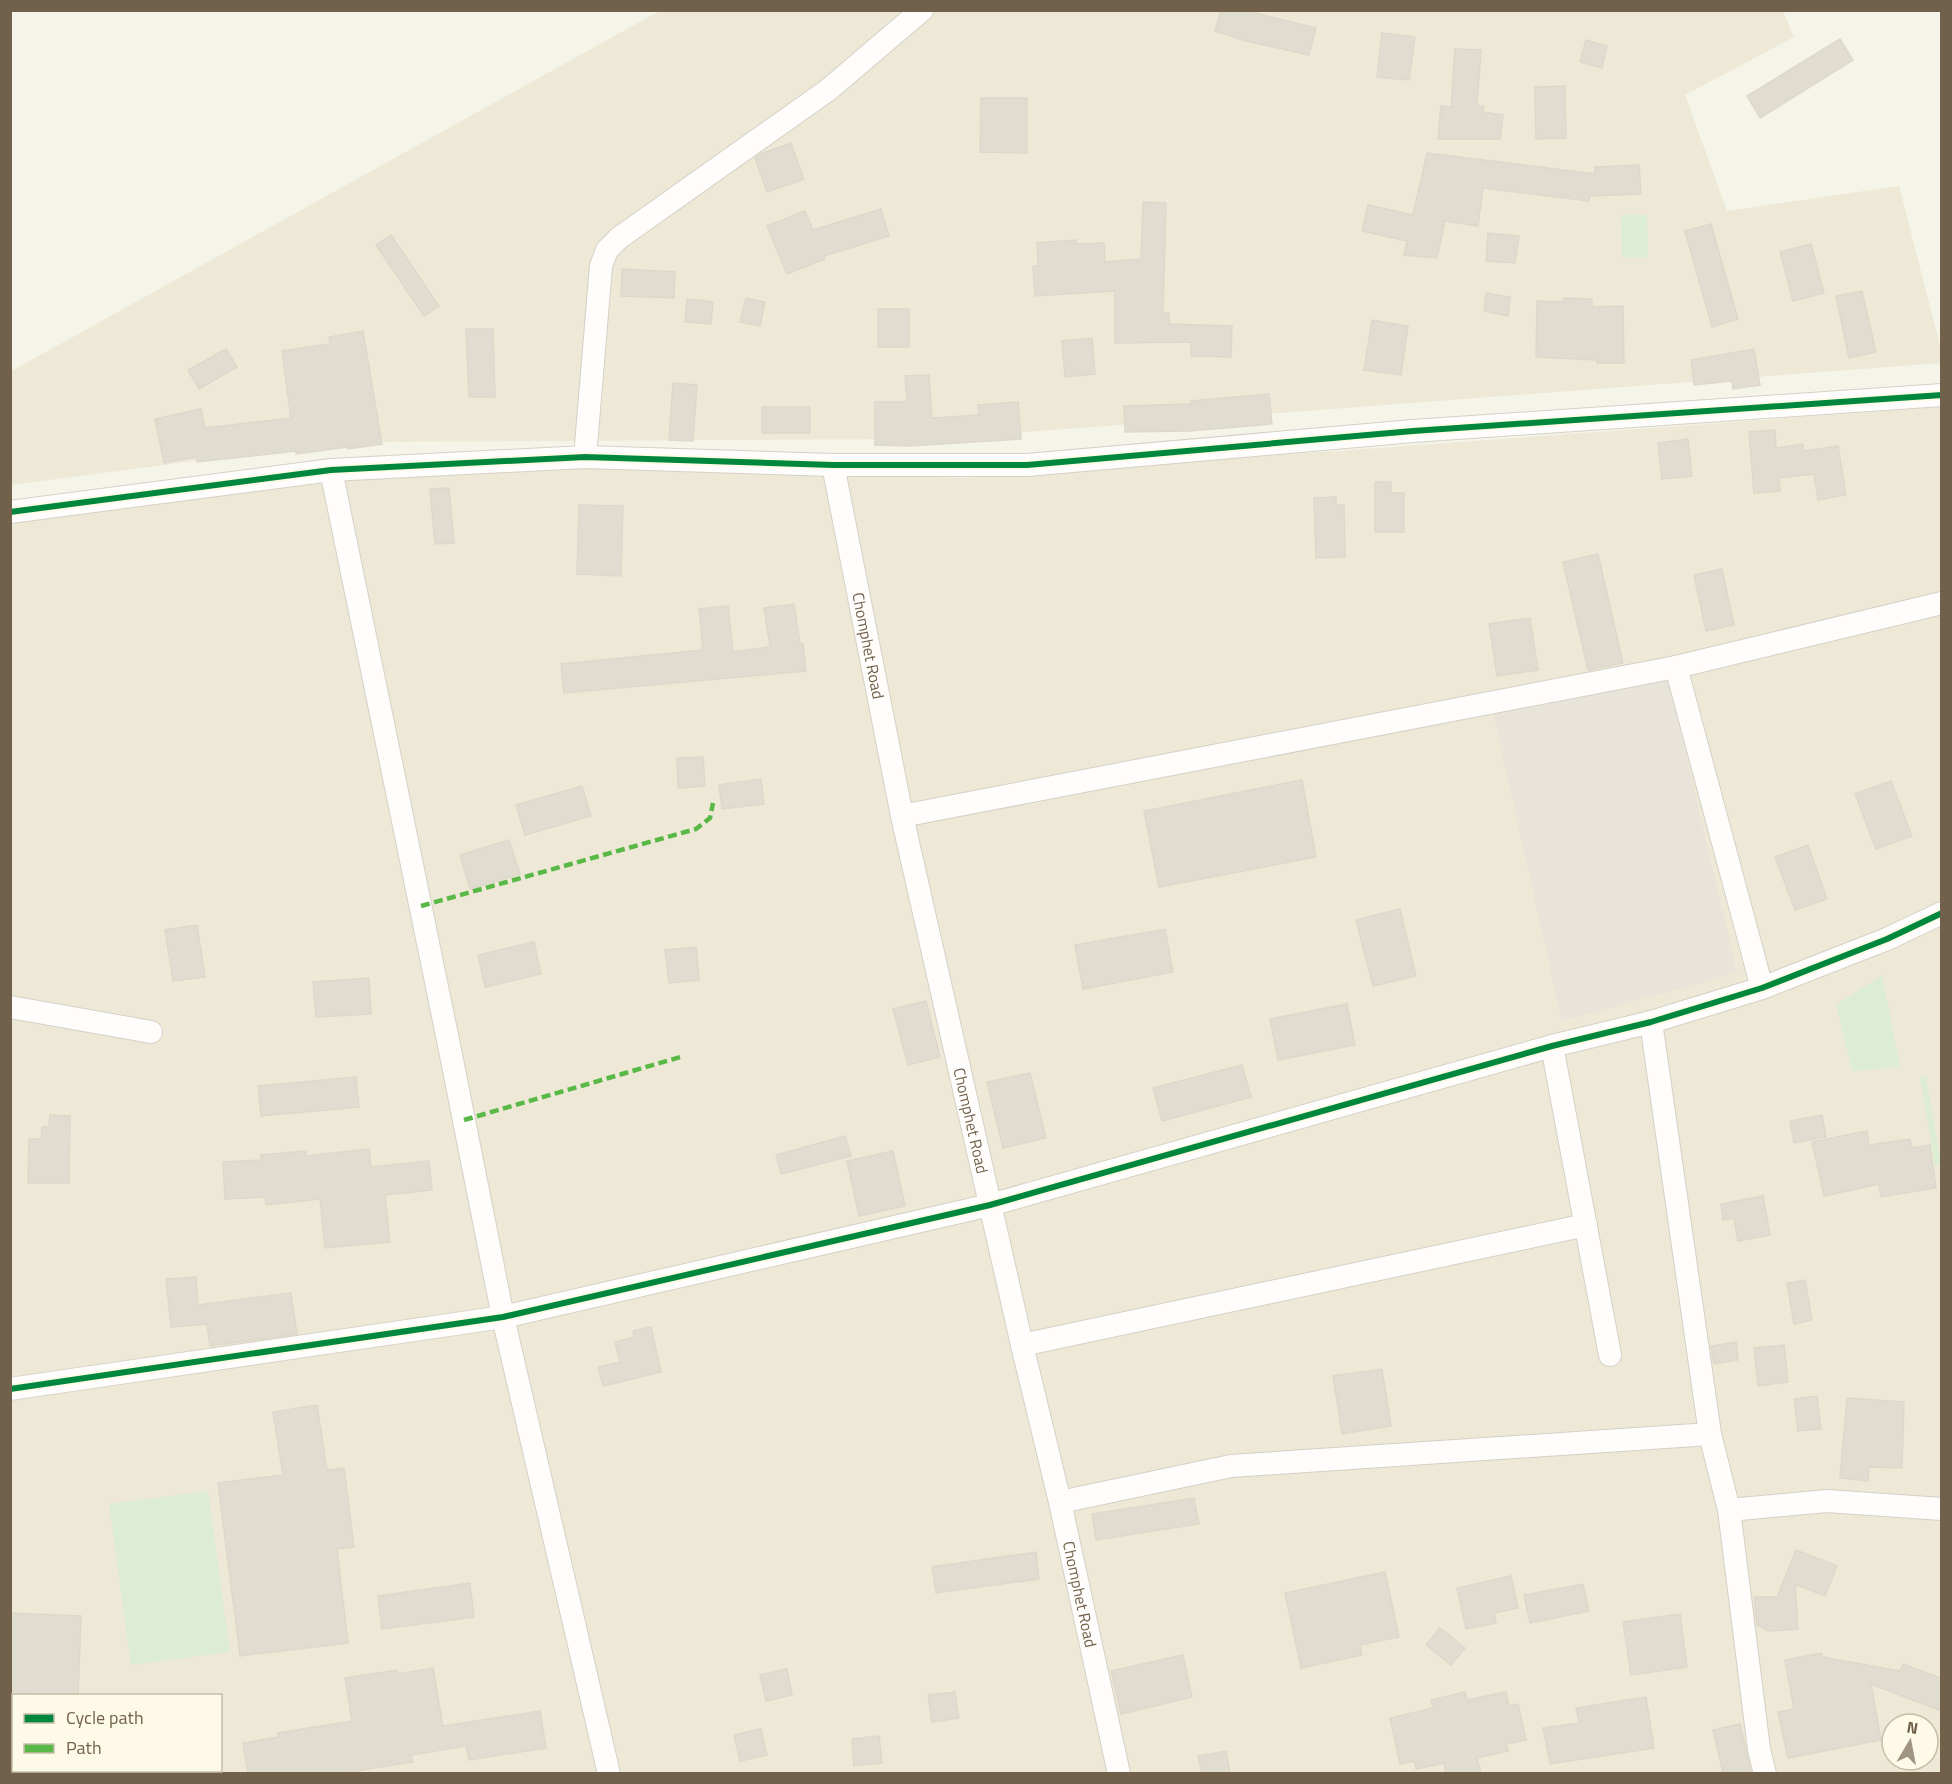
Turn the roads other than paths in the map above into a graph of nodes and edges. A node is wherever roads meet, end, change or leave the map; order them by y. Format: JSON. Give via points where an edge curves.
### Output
{"nodes":[{"id":1,"x":922,"y":10,"type":"edge"},
{"id":2,"x":1941,"y":395,"type":"edge"},
{"id":3,"x":585,"y":457,"type":"junction"},
{"id":4,"x":833,"y":465,"type":"junction"},
{"id":5,"x":331,"y":471,"type":"junction"},
{"id":6,"x":10,"y":512,"type":"edge"},
{"id":7,"x":1941,"y":603,"type":"edge"},
{"id":8,"x":1676,"y":667,"type":"junction"},
{"id":9,"x":902,"y":816,"type":"junction"},
{"id":10,"x":1941,"y":913,"type":"edge"},
{"id":11,"x":1762,"y":988,"type":"junction"},
{"id":12,"x":10,"y":1006,"type":"edge"},
{"id":13,"x":1652,"y":1022,"type":"junction"},
{"id":14,"x":152,"y":1032,"type":"dead end"},
{"id":15,"x":1552,"y":1046,"type":"junction"},
{"id":16,"x":990,"y":1205,"type":"junction"},
{"id":17,"x":1586,"y":1225,"type":"junction"},
{"id":18,"x":503,"y":1317,"type":"junction"},
{"id":19,"x":1022,"y":1345,"type":"junction"},
{"id":20,"x":1610,"y":1355,"type":"dead end"},
{"id":21,"x":10,"y":1389,"type":"edge"},
{"id":22,"x":1710,"y":1434,"type":"junction"},
{"id":23,"x":1060,"y":1502,"type":"junction"},
{"id":24,"x":1941,"y":1509,"type":"edge"},
{"id":25,"x":1729,"y":1510,"type":"junction"},
{"id":26,"x":609,"y":1773,"type":"edge"},
{"id":27,"x":1119,"y":1773,"type":"edge"},
{"id":28,"x":1765,"y":1773,"type":"edge"}],
"edges":[{"from":1,"to":3,"type":"street","via":[[828,90],[607,250],[601,266]]},
{"from":2,"to":4,"type":"street","via":[[1413,431],[1027,465]]},
{"from":3,"to":4,"type":"street"},
{"from":3,"to":5,"type":"street"},
{"from":4,"to":9,"type":"street","name":"Chomphet Road"},
{"from":5,"to":6,"type":"street"},
{"from":5,"to":18,"type":"street"},
{"from":7,"to":8,"type":"street"},
{"from":8,"to":9,"type":"street"},
{"from":8,"to":11,"type":"street"},
{"from":9,"to":16,"type":"street","name":"Chomphet Road"},
{"from":10,"to":11,"type":"street","via":[[1887,939]]},
{"from":11,"to":13,"type":"street"},
{"from":12,"to":14,"type":"street"},
{"from":13,"to":15,"type":"street"},
{"from":13,"to":22,"type":"street"},
{"from":15,"to":16,"type":"street"},
{"from":15,"to":17,"type":"street"},
{"from":16,"to":18,"type":"street"},
{"from":16,"to":19,"type":"street","name":"Chomphet Road"},
{"from":17,"to":19,"type":"street"},
{"from":17,"to":20,"type":"street"},
{"from":18,"to":21,"type":"street"},
{"from":18,"to":26,"type":"street"},
{"from":19,"to":23,"type":"street","name":"Chomphet Road"},
{"from":22,"to":23,"type":"street","via":[[1231,1466]]},
{"from":22,"to":25,"type":"street"},
{"from":23,"to":27,"type":"street","name":"Chomphet Road"},
{"from":24,"to":25,"type":"street","via":[[1827,1501]]},
{"from":25,"to":28,"type":"street"}]}
